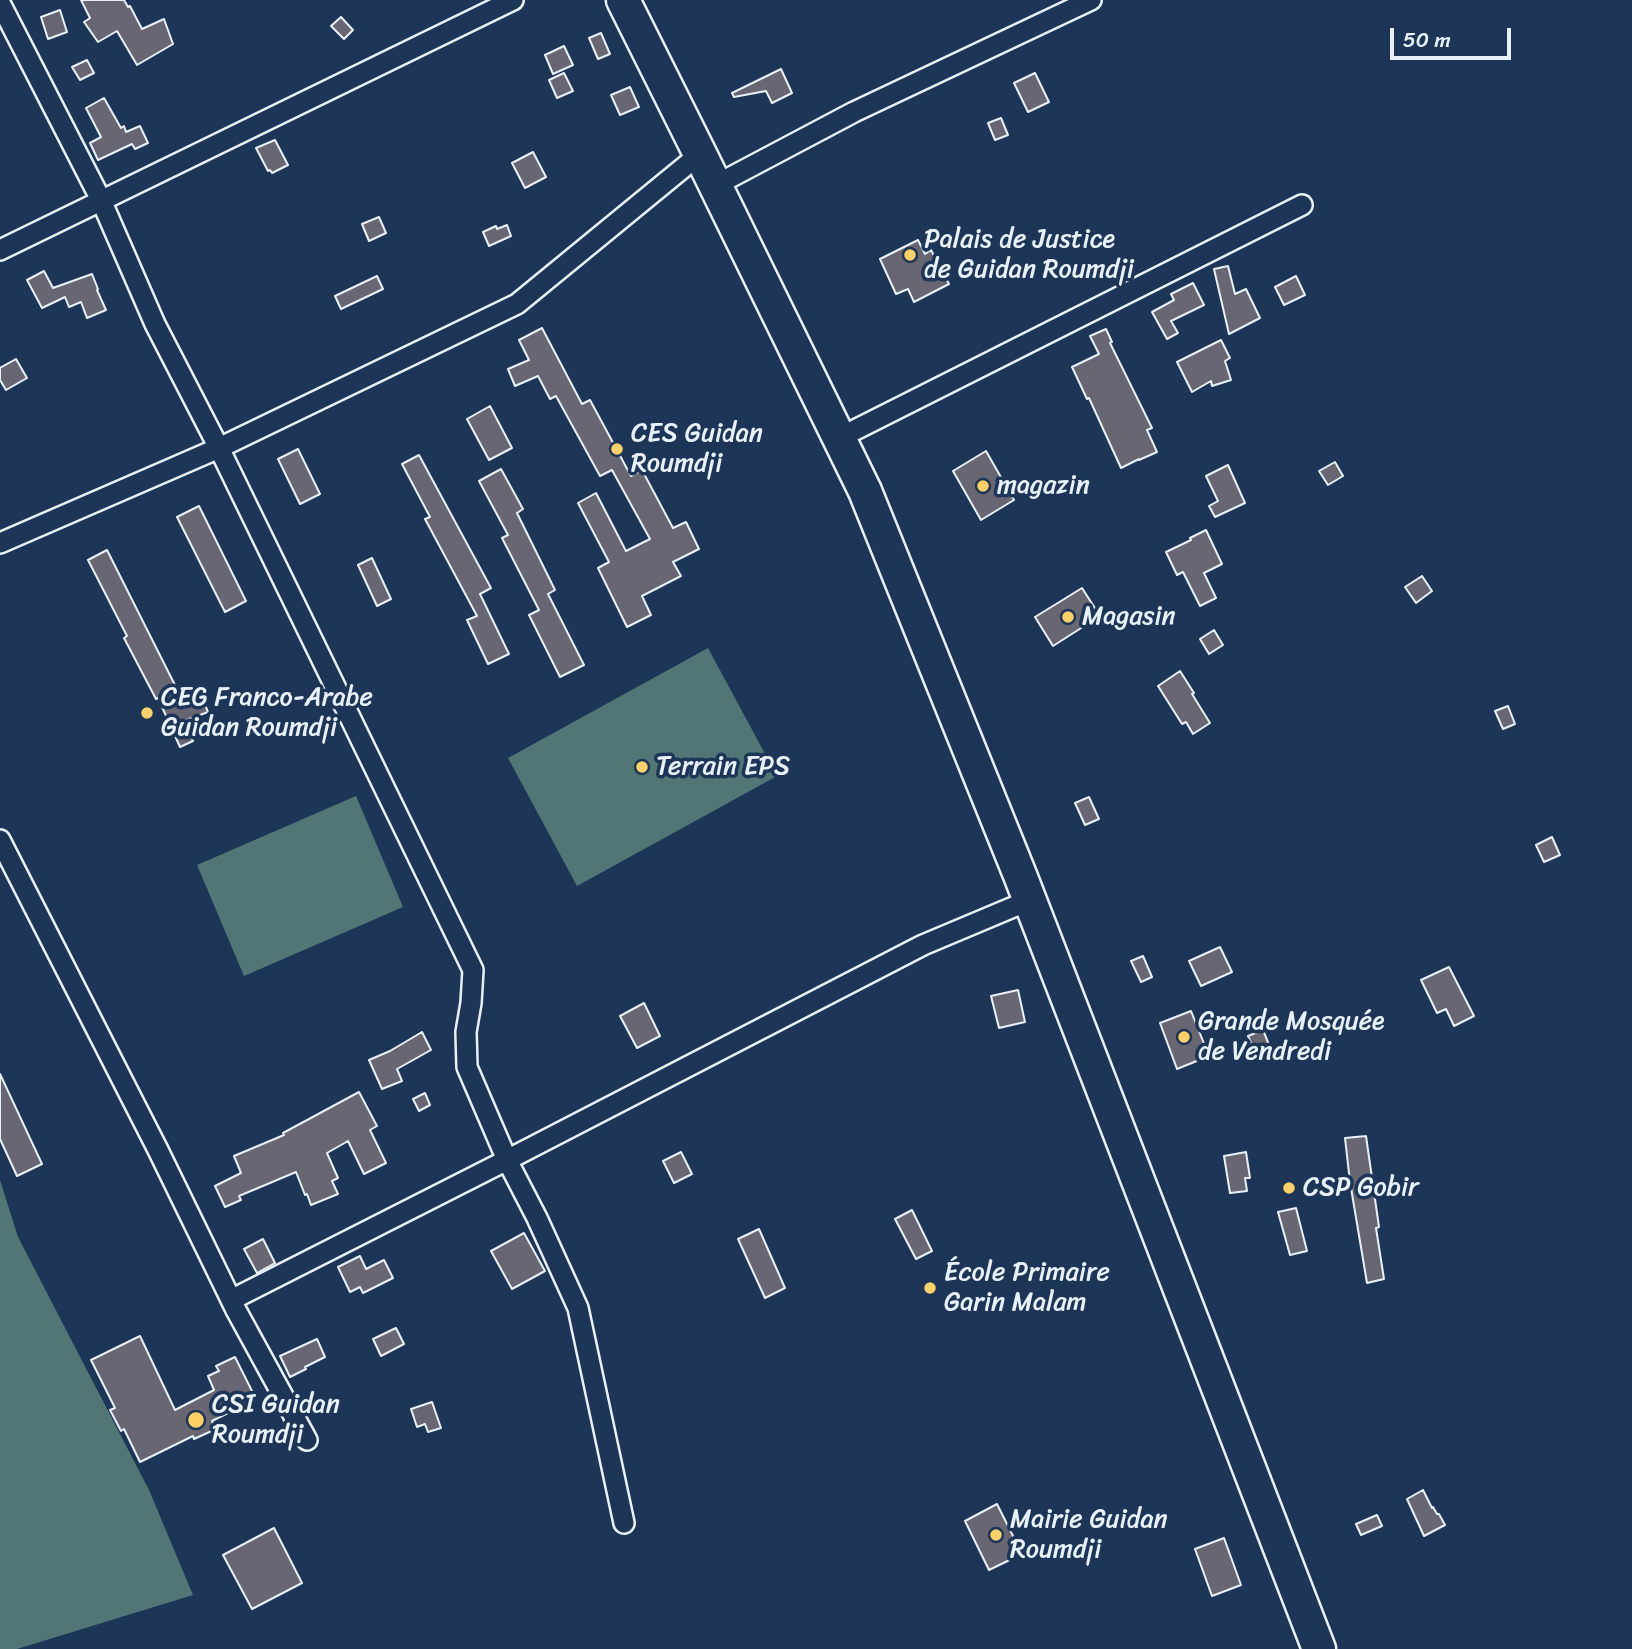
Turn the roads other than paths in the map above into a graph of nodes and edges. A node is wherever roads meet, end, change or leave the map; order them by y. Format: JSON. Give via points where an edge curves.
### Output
{"nodes":[{"id":1,"x":513,"y":0,"type":"edge"},
{"id":2,"x":623,"y":0,"type":"edge"},
{"id":3,"x":1091,"y":0,"type":"edge"},
{"id":4,"x":0,"y":1,"type":"edge"},
{"id":5,"x":700,"y":154,"type":"junction"},
{"id":6,"x":716,"y":185,"type":"junction"},
{"id":7,"x":101,"y":200,"type":"junction"},
{"id":8,"x":1302,"y":205,"type":"dead end"},
{"id":9,"x":0,"y":250,"type":"edge"},
{"id":10,"x":839,"y":438,"type":"junction"},
{"id":11,"x":219,"y":448,"type":"junction"},
{"id":12,"x":0,"y":543,"type":"edge"},
{"id":13,"x":0,"y":840,"type":"edge"},
{"id":14,"x":1030,"y":901,"type":"junction"},
{"id":15,"x":507,"y":1160,"type":"junction"},
{"id":16,"x":231,"y":1300,"type":"junction"},
{"id":17,"x":307,"y":1440,"type":"dead end"},
{"id":18,"x":624,"y":1523,"type":"dead end"},
{"id":19,"x":1319,"y":1649,"type":"edge"}],
"edges":[{"from":1,"to":7,"type":"street"},
{"from":2,"to":5,"type":"highway"},
{"from":3,"to":6,"type":"street","via":[[854,112]]},
{"from":4,"to":7,"type":"street"},
{"from":5,"to":6,"type":"highway"},
{"from":5,"to":11,"type":"street","via":[[517,303]]},
{"from":6,"to":10,"type":"highway"},
{"from":7,"to":9,"type":"street"},
{"from":7,"to":11,"type":"street","via":[[155,324]]},
{"from":8,"to":10,"type":"street"},
{"from":10,"to":14,"type":"highway","via":[[865,491]]},
{"from":11,"to":12,"type":"street"},
{"from":11,"to":15,"type":"street","via":[[473,970],[467,1068]]},
{"from":13,"to":16,"type":"street"},
{"from":14,"to":15,"type":"street","via":[[923,945]]},
{"from":14,"to":19,"type":"highway"},
{"from":15,"to":16,"type":"street"},
{"from":15,"to":18,"type":"street","via":[[578,1308]]},
{"from":16,"to":17,"type":"street"}]}
